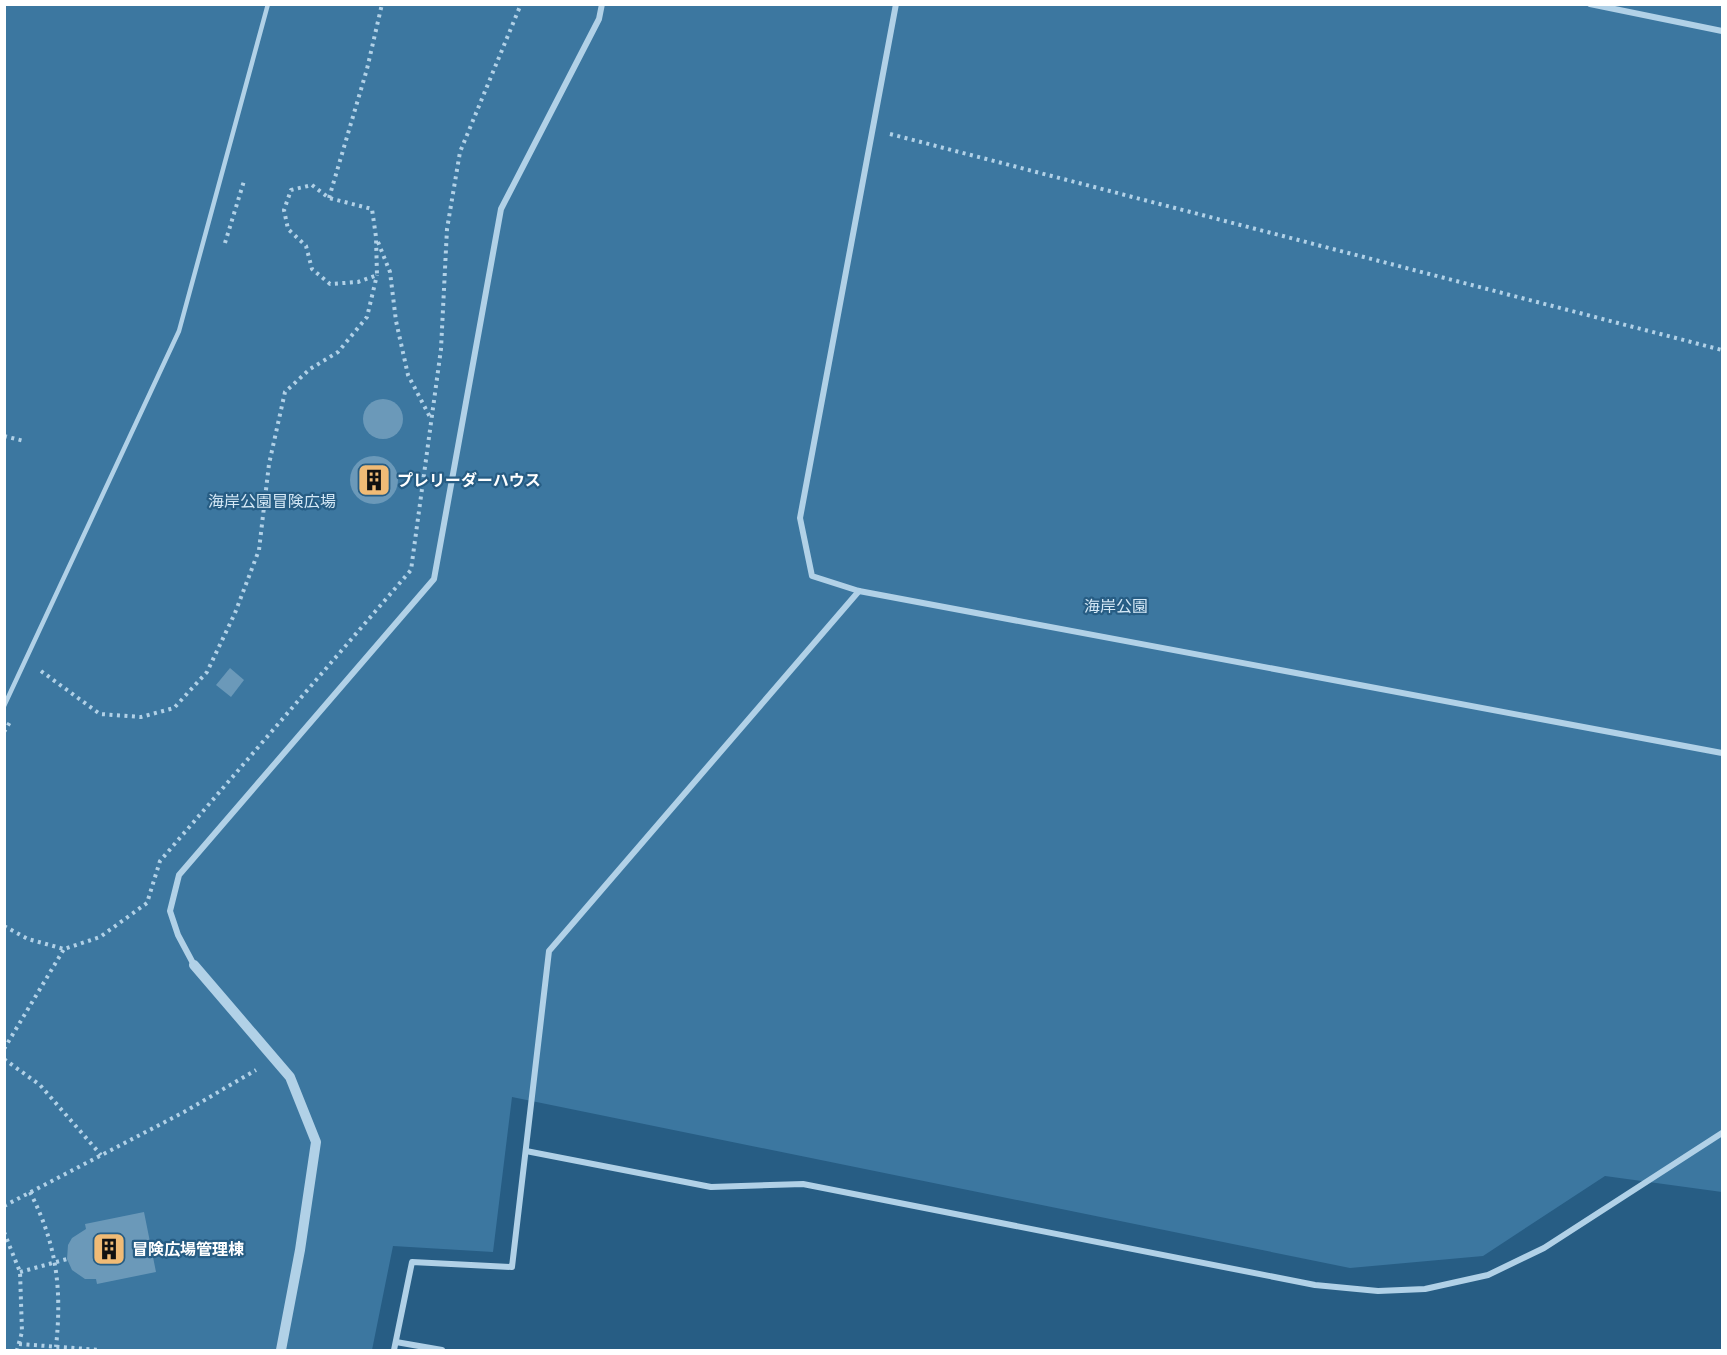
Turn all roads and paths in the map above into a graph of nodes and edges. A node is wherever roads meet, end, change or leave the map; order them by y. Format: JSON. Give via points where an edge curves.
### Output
{"nodes":[{"id":1,"x":268,"y":4,"type":"edge"},
{"id":2,"x":382,"y":4,"type":"edge"},
{"id":3,"x":521,"y":4,"type":"edge"},
{"id":4,"x":602,"y":4,"type":"edge"},
{"id":5,"x":896,"y":4,"type":"edge"},
{"id":6,"x":1590,"y":4,"type":"edge"},
{"id":7,"x":1722,"y":31,"type":"edge"},
{"id":8,"x":873,"y":130,"type":"junction"},
{"id":9,"x":329,"y":198,"type":"junction"},
{"id":10,"x":376,"y":237,"type":"junction"},
{"id":11,"x":377,"y":275,"type":"junction"},
{"id":12,"x":1722,"y":350,"type":"edge"},
{"id":13,"x":431,"y":420,"type":"junction"},
{"id":14,"x":4,"y":436,"type":"edge"},
{"id":15,"x":24,"y":441,"type":"dead end"},
{"id":16,"x":859,"y":591,"type":"junction"},
{"id":17,"x":37,"y":668,"type":"dead end"},
{"id":18,"x":4,"y":706,"type":"edge"},
{"id":19,"x":1722,"y":753,"type":"edge"},
{"id":20,"x":4,"y":926,"type":"edge"},
{"id":21,"x":64,"y":949,"type":"junction"},
{"id":22,"x":194,"y":965,"type":"joint"},
{"id":23,"x":4,"y":1049,"type":"edge"},
{"id":24,"x":4,"y":1059,"type":"edge"},
{"id":25,"x":274,"y":1059,"type":"junction"},
{"id":26,"x":1722,"y":1133,"type":"edge"},
{"id":27,"x":526,"y":1151,"type":"junction"},
{"id":28,"x":101,"y":1155,"type":"junction"},
{"id":29,"x":30,"y":1192,"type":"junction"},
{"id":30,"x":4,"y":1206,"type":"edge"},
{"id":31,"x":4,"y":1232,"type":"edge"},
{"id":32,"x":67,"y":1259,"type":"dead end"},
{"id":33,"x":55,"y":1262,"type":"junction"},
{"id":34,"x":20,"y":1272,"type":"junction"},
{"id":35,"x":396,"y":1342,"type":"junction"},
{"id":36,"x":19,"y":1344,"type":"junction"},
{"id":37,"x":56,"y":1347,"type":"junction"},
{"id":38,"x":16,"y":1350,"type":"edge"},
{"id":39,"x":101,"y":1350,"type":"edge"},
{"id":40,"x":281,"y":1350,"type":"edge"},
{"id":41,"x":394,"y":1350,"type":"edge"},
{"id":42,"x":442,"y":1350,"type":"edge"}],
"edges":[{"from":1,"to":18,"type":"lane","via":[[178,332]]},
{"from":2,"to":9,"type":"path","via":[[368,69]]},
{"from":3,"to":13,"type":"path","via":[[460,152],[447,229],[441,349]]},
{"from":4,"to":22,"type":"street","via":[[598,19],[501,209],[434,579],[179,875],[170,911]]},
{"from":5,"to":8,"type":"street"},
{"from":6,"to":7,"type":"street"},
{"from":8,"to":12,"type":"path"},
{"from":8,"to":16,"type":"street","via":[[800,518],[812,576]]},
{"from":9,"to":10,"type":"path","via":[[372,209]]},
{"from":9,"to":11,"type":"path","via":[[312,185],[291,190],[284,210],[288,229],[306,246],[312,269],[330,284],[358,282]]},
{"from":10,"to":11,"type":"path"},
{"from":10,"to":13,"type":"path","via":[[390,272],[408,375]]},
{"from":11,"to":17,"type":"path","via":[[367,317],[338,352],[310,369],[285,392],[269,464],[259,550],[207,672],[174,708],[141,717],[100,714]]},
{"from":13,"to":21,"type":"path","via":[[411,570],[160,861],[147,903],[99,937]]},
{"from":14,"to":15,"type":"path"},
{"from":16,"to":19,"type":"street"},
{"from":16,"to":27,"type":"street","via":[[549,951]]},
{"from":20,"to":21,"type":"path","via":[[28,939]]},
{"from":21,"to":23,"type":"path"},
{"from":22,"to":25,"type":"street"},
{"from":24,"to":28,"type":"path","via":[[40,1086]]},
{"from":25,"to":28,"type":"path"},
{"from":25,"to":40,"type":"street","via":[[290,1077],[316,1142]]},
{"from":26,"to":27,"type":"street","via":[[1525,1257],[1477,1277],[1425,1289],[1378,1291],[1315,1285],[803,1184],[711,1187]]},
{"from":27,"to":35,"type":"street","via":[[512,1267],[412,1262]]},
{"from":28,"to":29,"type":"path"},
{"from":29,"to":30,"type":"path"},
{"from":29,"to":33,"type":"path","via":[[43,1217]]},
{"from":31,"to":34,"type":"path"},
{"from":32,"to":33,"type":"path"},
{"from":33,"to":34,"type":"path"},
{"from":33,"to":37,"type":"path","via":[[60,1305]]},
{"from":34,"to":36,"type":"path"},
{"from":35,"to":41,"type":"street"},
{"from":35,"to":42,"type":"street"},
{"from":36,"to":37,"type":"path"},
{"from":36,"to":38,"type":"path"},
{"from":37,"to":39,"type":"path"}]}
